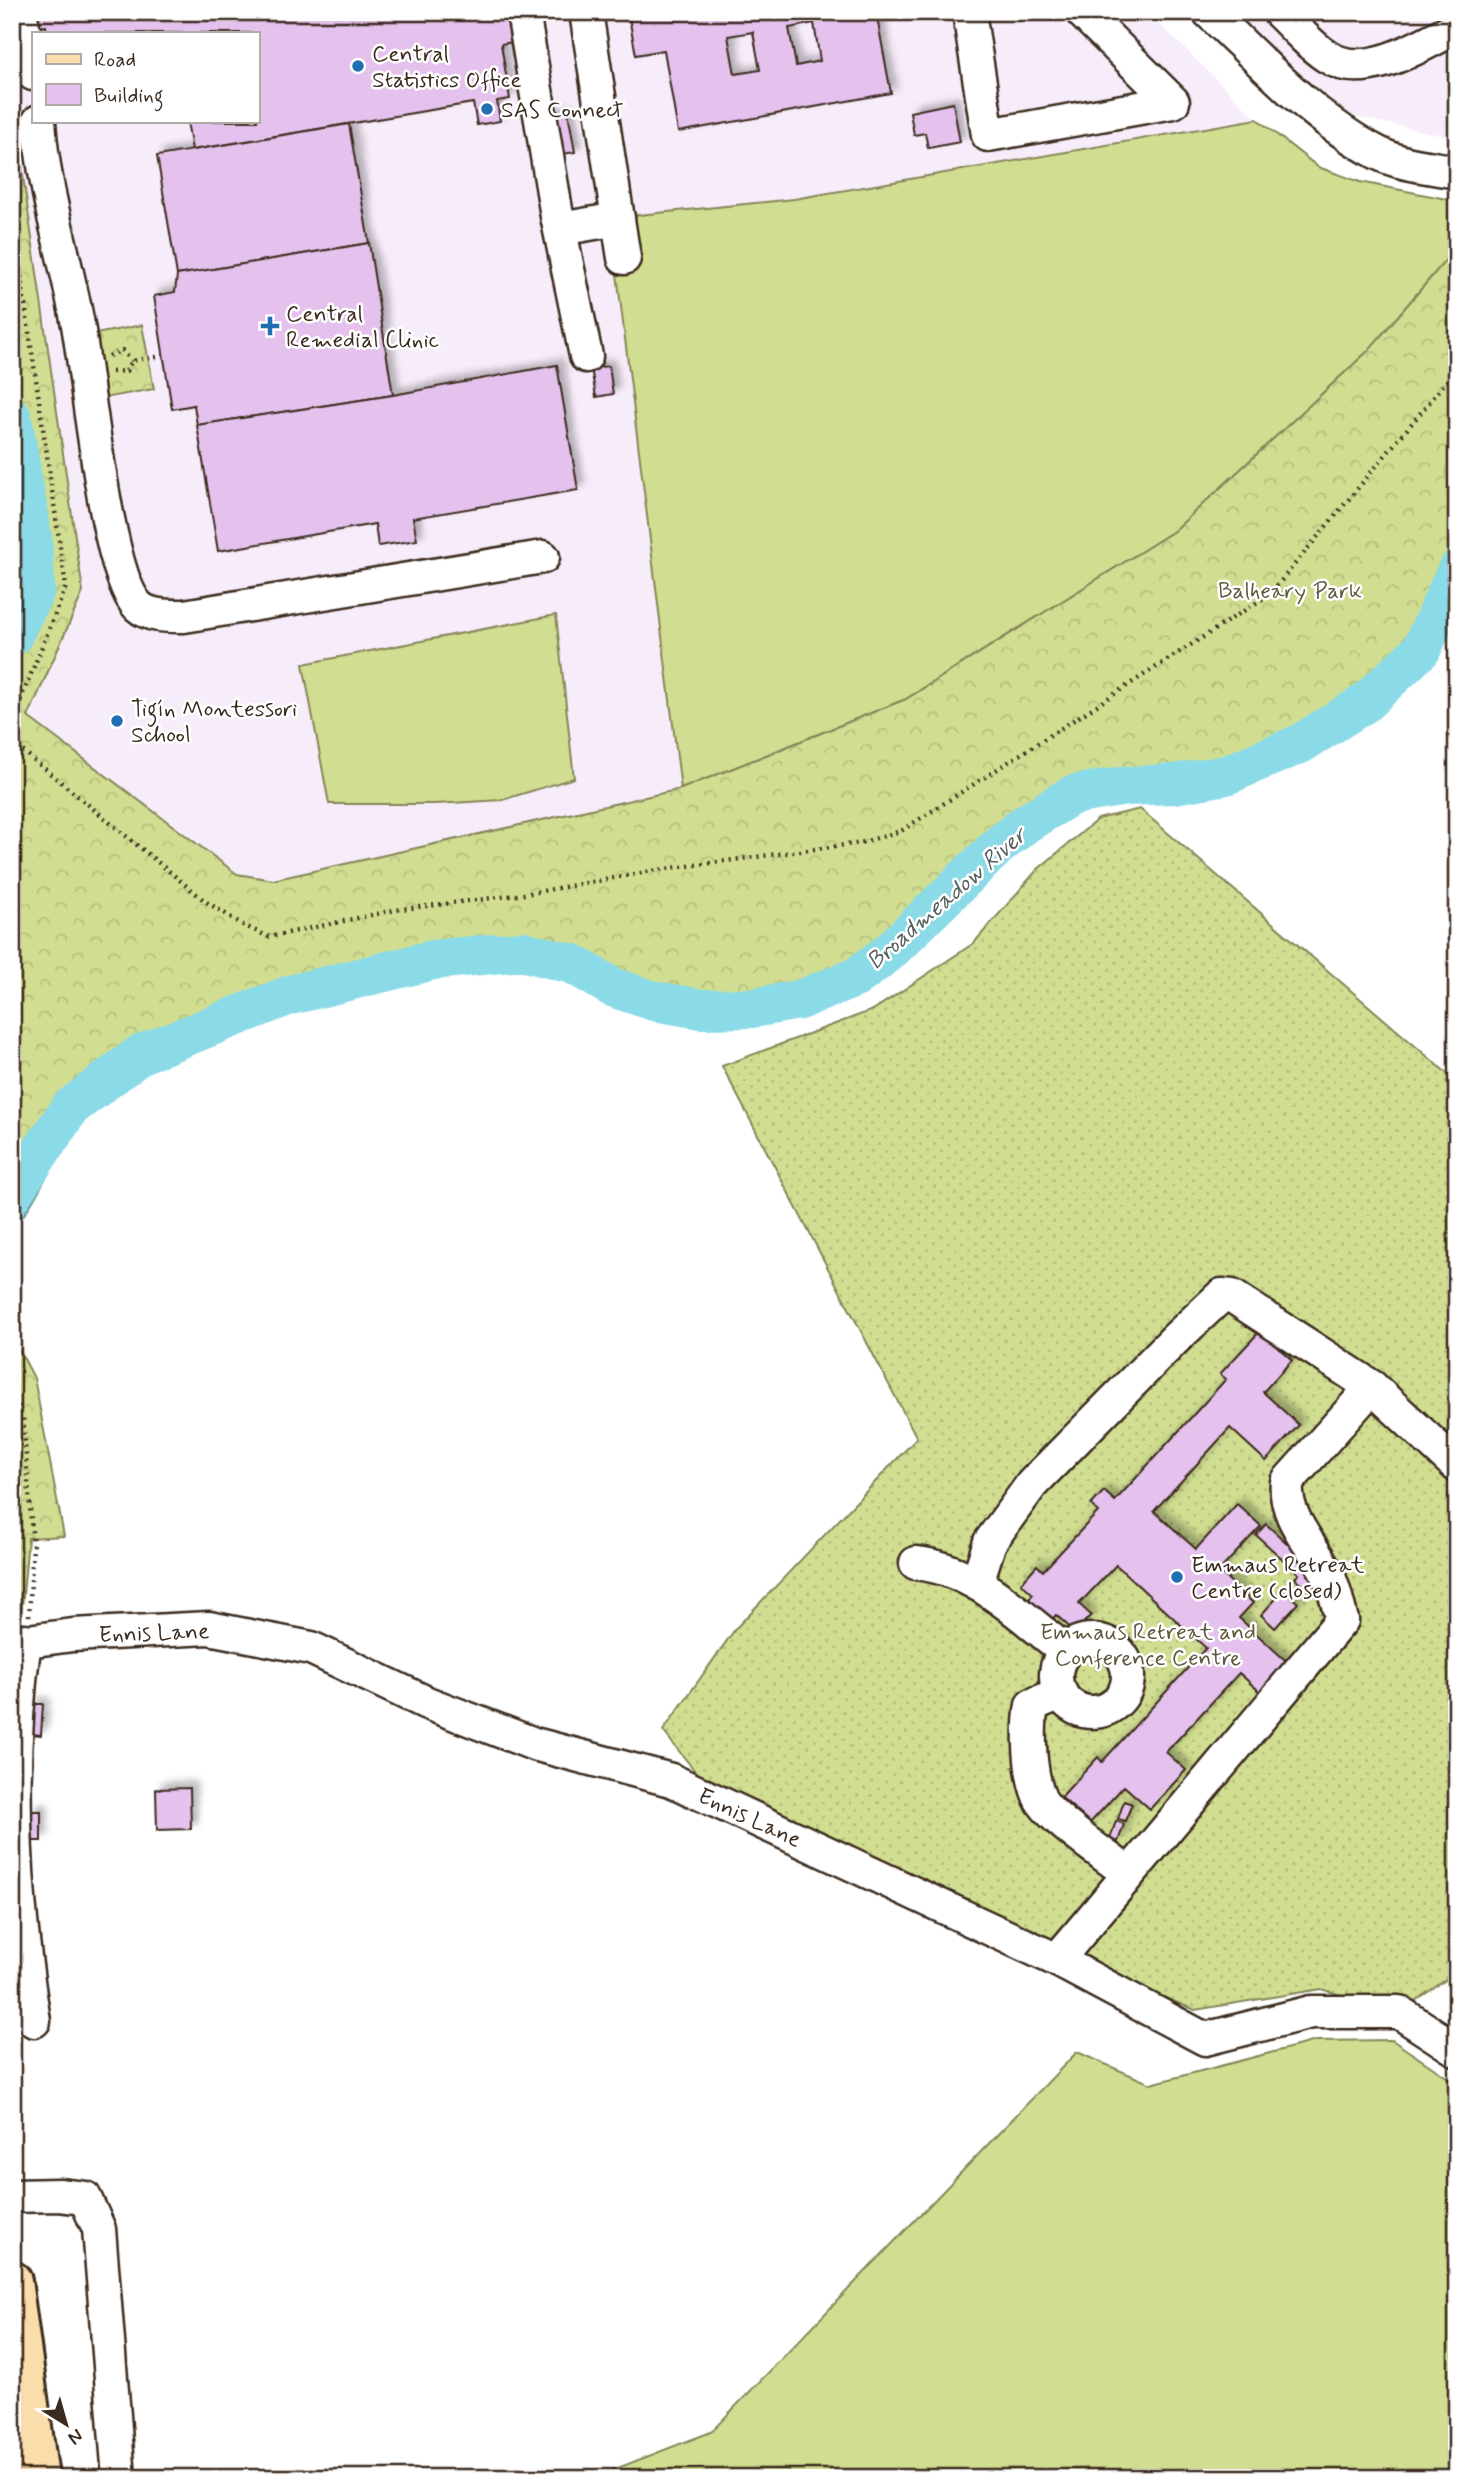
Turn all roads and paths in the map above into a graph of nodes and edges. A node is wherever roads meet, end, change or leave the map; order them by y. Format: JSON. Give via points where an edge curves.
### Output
{"nodes":[{"id":1,"x":20,"y":12,"type":"edge"},
{"id":2,"x":523,"y":12,"type":"edge"},
{"id":3,"x":586,"y":12,"type":"edge"},
{"id":4,"x":969,"y":12,"type":"edge"},
{"id":5,"x":1082,"y":12,"type":"edge"},
{"id":6,"x":1209,"y":12,"type":"edge"},
{"id":7,"x":1279,"y":12,"type":"edge"},
{"id":8,"x":1457,"y":27,"type":"edge"},
{"id":9,"x":32,"y":69,"type":"edge"},
{"id":10,"x":39,"y":122,"type":"edge"},
{"id":11,"x":1457,"y":172,"type":"edge"},
{"id":12,"x":12,"y":214,"type":"edge"},
{"id":13,"x":618,"y":219,"type":"junction"},
{"id":14,"x":560,"y":229,"type":"junction"},
{"id":15,"x":624,"y":258,"type":"dead end"},
{"id":16,"x":163,"y":356,"type":"dead end"},
{"id":17,"x":586,"y":356,"type":"dead end"},
{"id":18,"x":132,"y":360,"type":"junction"},
{"id":19,"x":1457,"y":369,"type":"edge"},
{"id":20,"x":543,"y":556,"type":"dead end"},
{"id":21,"x":12,"y":721,"type":"edge"},
{"id":22,"x":12,"y":742,"type":"edge"},
{"id":23,"x":1372,"y":1387,"type":"junction"},
{"id":24,"x":12,"y":1393,"type":"edge"},
{"id":25,"x":1457,"y":1466,"type":"edge"},
{"id":26,"x":916,"y":1563,"type":"dead end"},
{"id":27,"x":977,"y":1582,"type":"junction"},
{"id":28,"x":19,"y":1642,"type":"edge"},
{"id":29,"x":1066,"y":1651,"type":"junction"},
{"id":30,"x":1061,"y":1693,"type":"junction"},
{"id":31,"x":1128,"y":1873,"type":"junction"},
{"id":32,"x":1057,"y":1960,"type":"junction"},
{"id":33,"x":34,"y":2021,"type":"dead end"},
{"id":34,"x":1457,"y":2050,"type":"edge"},
{"id":35,"x":12,"y":2196,"type":"edge"},
{"id":36,"x":12,"y":2281,"type":"edge"},
{"id":37,"x":39,"y":2478,"type":"edge"},
{"id":38,"x":119,"y":2478,"type":"edge"}],
"edges":[{"from":1,"to":9,"type":"street"},
{"from":2,"to":14,"type":"street"},
{"from":3,"to":13,"type":"street"},
{"from":4,"to":5,"type":"street","via":[[988,135],[1173,102]]},
{"from":6,"to":11,"type":"street","via":[[1353,138],[1380,154]]},
{"from":7,"to":8,"type":"street","via":[[1326,57],[1340,64],[1369,65]]},
{"from":10,"to":20,"type":"street","via":[[79,326],[111,529],[123,582],[139,606],[160,616],[184,616]]},
{"from":12,"to":21,"type":"path","via":[[66,587]]},
{"from":13,"to":14,"type":"street"},
{"from":13,"to":15,"type":"street"},
{"from":14,"to":17,"type":"street"},
{"from":16,"to":18,"type":"path"},
{"from":18,"to":18,"type":"path","via":[[126,371],[113,373],[106,363],[110,353],[122,350]]},
{"from":19,"to":22,"type":"path","via":[[1270,594],[901,831],[860,843],[395,910],[269,937],[205,901]]},
{"from":23,"to":25,"type":"street"},
{"from":23,"to":27,"type":"street","via":[[1232,1296],[1222,1296],[1032,1484],[990,1542]]},
{"from":23,"to":31,"type":"street","via":[[1287,1482],[1286,1496],[1295,1521],[1330,1578],[1342,1620]]},
{"from":24,"to":28,"type":"path","via":[[23,1417],[33,1546]]},
{"from":26,"to":27,"type":"street","via":[[939,1565]]},
{"from":27,"to":29,"type":"street"},
{"from":28,"to":32,"type":"street","name":"Ennis Lane","via":[[209,1628],[311,1648],[426,1703],[534,1744],[671,1780]]},
{"from":28,"to":33,"type":"street","via":[[15,1783],[21,1939]]},
{"from":29,"to":30,"type":"street","via":[[1057,1672]]},
{"from":29,"to":30,"type":"street","via":[[1086,1640],[1108,1643],[1124,1658],[1128,1680],[1119,1700],[1099,1711],[1077,1709]]},
{"from":30,"to":31,"type":"street","via":[[1032,1705],[1028,1728],[1039,1796],[1051,1812]]},
{"from":31,"to":32,"type":"street"},
{"from":32,"to":34,"type":"street","name":"Ennis Lane","via":[[1205,2039],[1311,2012],[1399,2012]]},
{"from":35,"to":38,"type":"street","via":[[85,2198],[99,2229]]},
{"from":36,"to":37,"type":"main road"}]}
